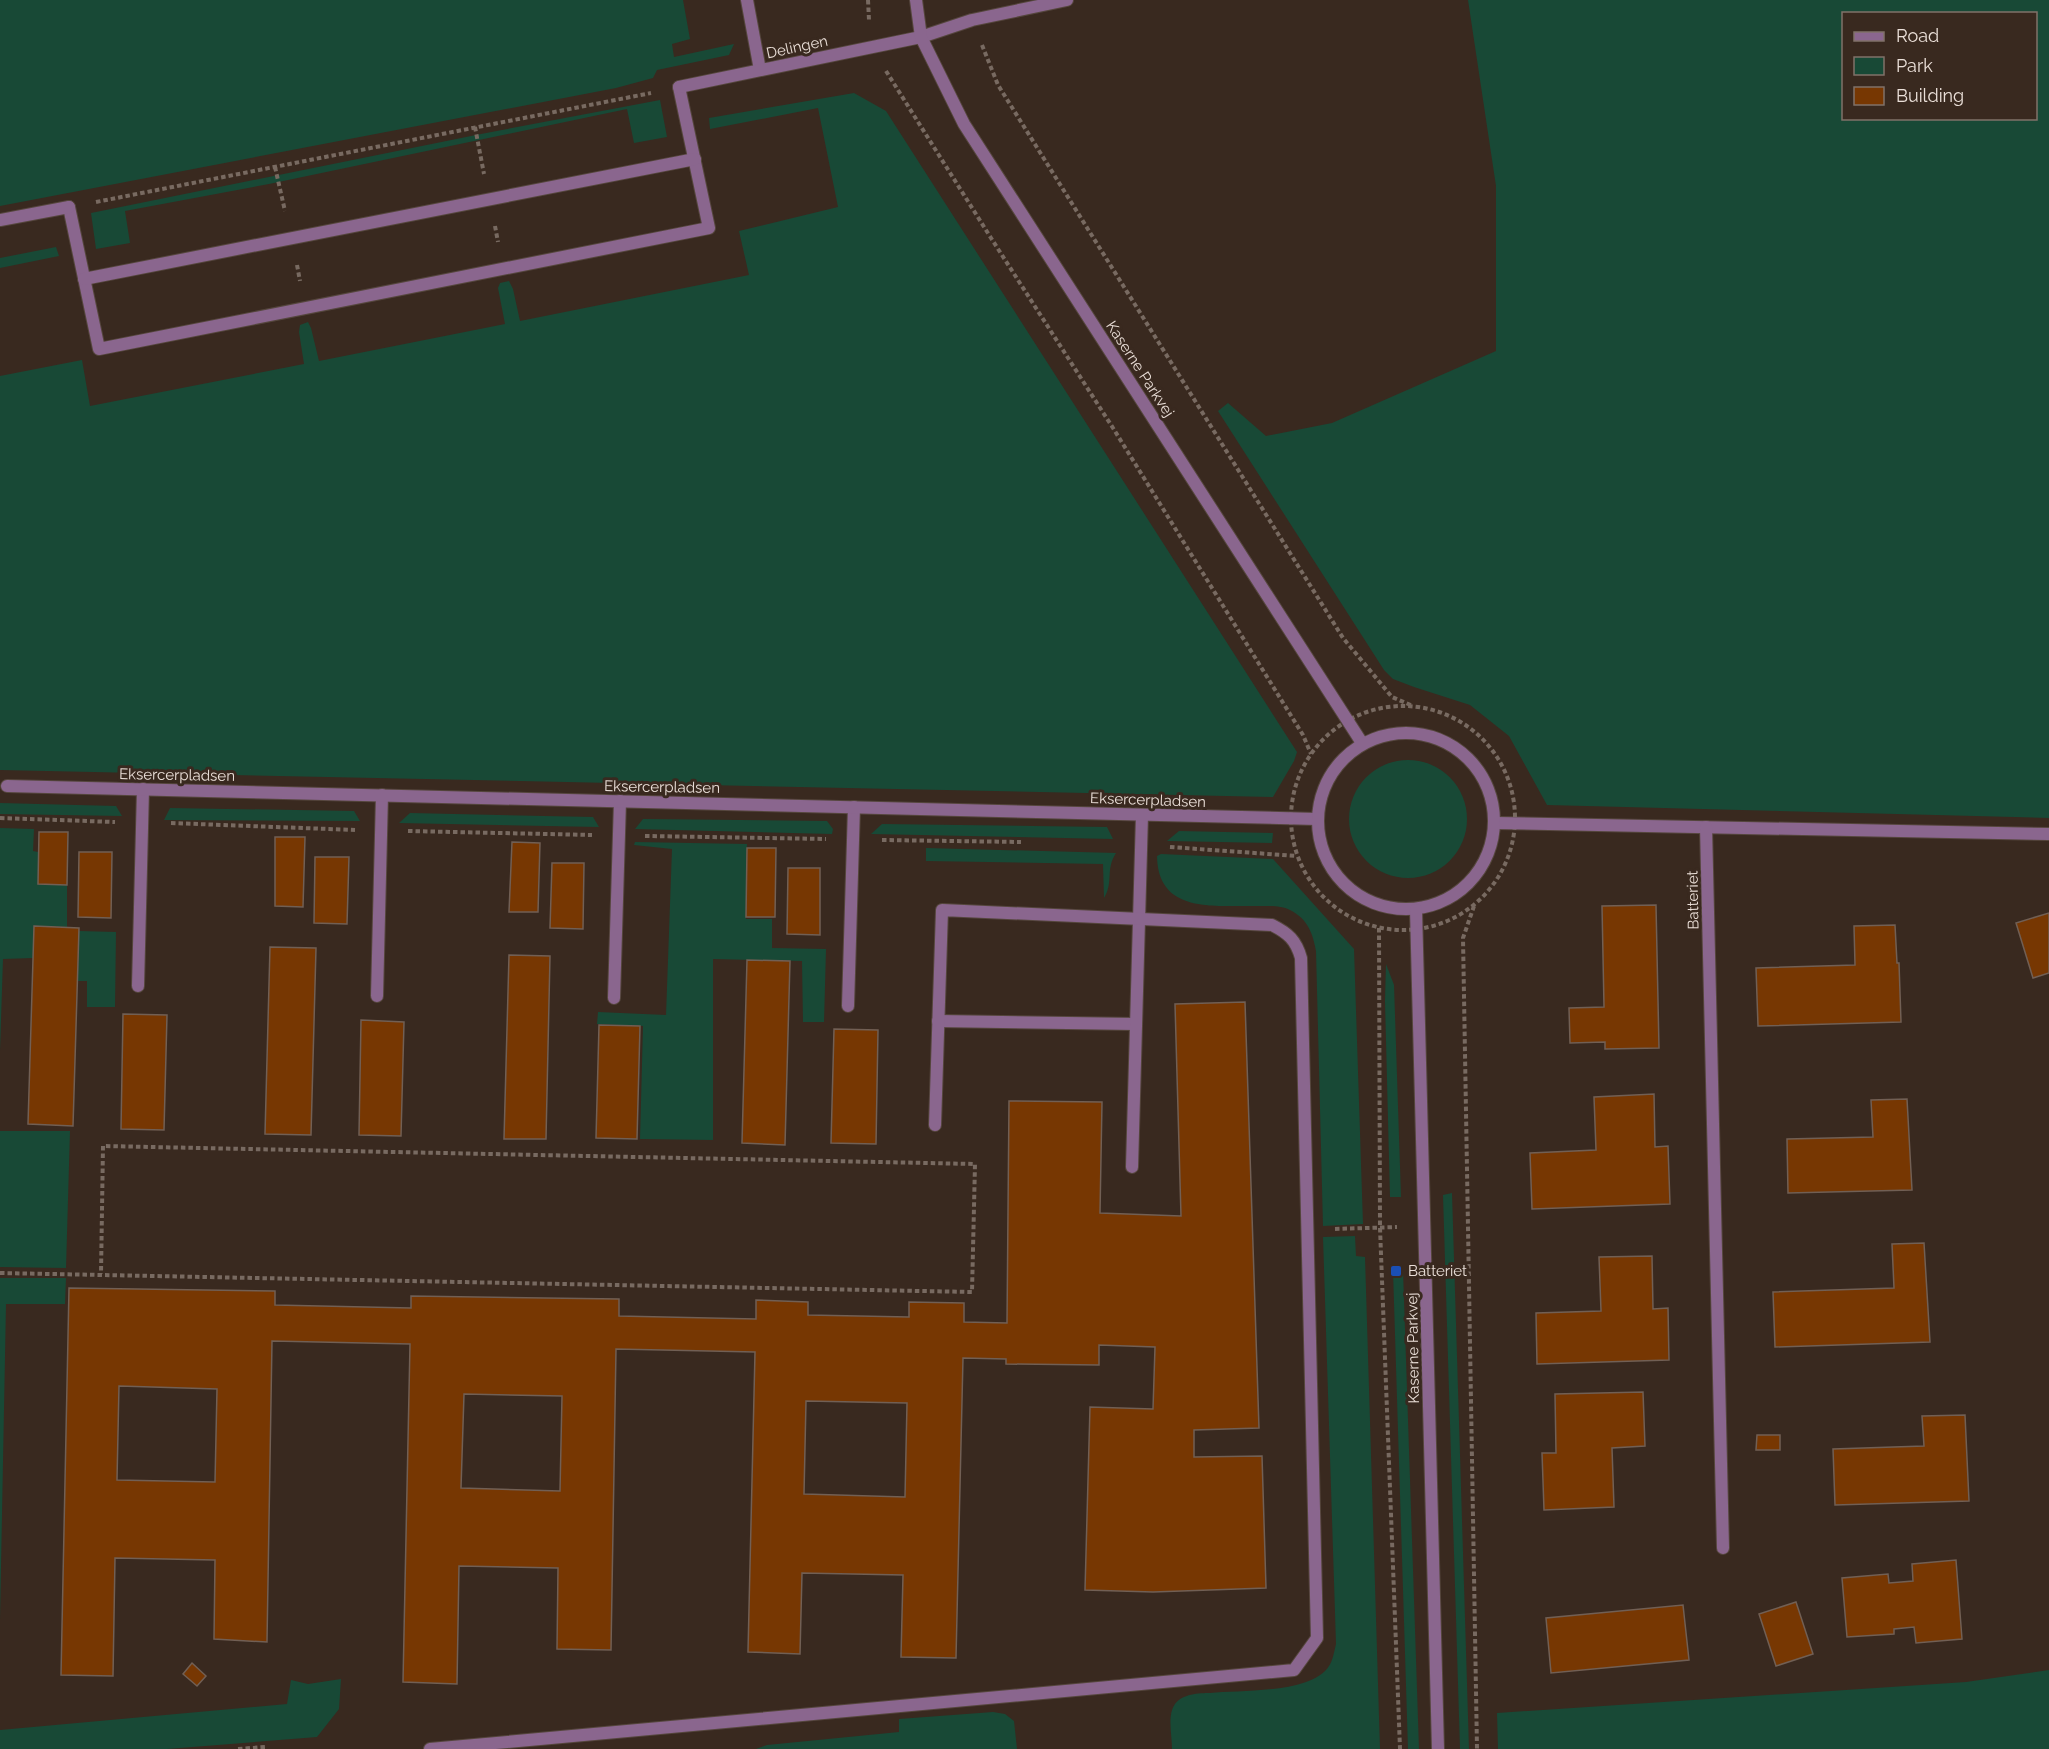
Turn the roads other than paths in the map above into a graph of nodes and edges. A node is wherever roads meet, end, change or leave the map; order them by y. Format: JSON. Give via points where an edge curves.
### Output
{"nodes":[{"id":1,"x":747,"y":0,"type":"edge"},
{"id":2,"x":916,"y":0,"type":"edge"},
{"id":3,"x":1067,"y":0,"type":"edge"},
{"id":4,"x":921,"y":37,"type":"junction"},
{"id":5,"x":760,"y":70,"type":"junction"},
{"id":6,"x":695,"y":159,"type":"junction"},
{"id":7,"x":0,"y":220,"type":"edge"},
{"id":8,"x":84,"y":279,"type":"junction"},
{"id":9,"x":1362,"y":743,"type":"junction"},
{"id":10,"x":7,"y":786,"type":"dead end"},
{"id":11,"x":143,"y":789,"type":"junction"},
{"id":12,"x":382,"y":795,"type":"junction"},
{"id":13,"x":620,"y":801,"type":"junction"},
{"id":14,"x":854,"y":807,"type":"junction"},
{"id":15,"x":1142,"y":815,"type":"junction"},
{"id":16,"x":1317,"y":819,"type":"junction"},
{"id":17,"x":1495,"y":822,"type":"junction"},
{"id":18,"x":1706,"y":827,"type":"junction"},
{"id":19,"x":2049,"y":834,"type":"edge"},
{"id":20,"x":1416,"y":909,"type":"junction"},
{"id":21,"x":1138,"y":920,"type":"junction"},
{"id":22,"x":138,"y":986,"type":"dead end"},
{"id":23,"x":377,"y":996,"type":"dead end"},
{"id":24,"x":614,"y":998,"type":"dead end"},
{"id":25,"x":848,"y":1006,"type":"dead end"},
{"id":26,"x":938,"y":1021,"type":"junction"},
{"id":27,"x":1136,"y":1024,"type":"junction"},
{"id":28,"x":935,"y":1125,"type":"dead end"},
{"id":29,"x":1132,"y":1167,"type":"dead end"},
{"id":30,"x":1723,"y":1548,"type":"dead end"},
{"id":31,"x":430,"y":1749,"type":"edge"},
{"id":32,"x":1438,"y":1749,"type":"edge"}],
"edges":[{"from":1,"to":5,"type":"street"},
{"from":2,"to":4,"type":"street","name":"Kaserne Parkvej"},
{"from":3,"to":4,"type":"street","name":"Delingen","via":[[972,20]]},
{"from":4,"to":5,"type":"street","name":"Delingen"},
{"from":4,"to":9,"type":"street","name":"Kaserne Parkvej","via":[[964,124]]},
{"from":5,"to":6,"type":"street","name":"Delingen","via":[[679,87]]},
{"from":6,"to":8,"type":"street"},
{"from":6,"to":8,"type":"street","via":[[709,228],[99,349]]},
{"from":7,"to":8,"type":"street","via":[[69,207]]},
{"from":9,"to":16,"type":"street","via":[[1339,763],[1323,789]]},
{"from":9,"to":17,"type":"street","via":[[1396,733],[1414,732],[1440,738],[1463,752],[1481,772],[1491,796]]},
{"from":10,"to":11,"type":"street","name":"Eksercerpladsen"},
{"from":11,"to":12,"type":"street","name":"Eksercerpladsen"},
{"from":11,"to":22,"type":"street"},
{"from":12,"to":13,"type":"street","name":"Eksercerpladsen"},
{"from":12,"to":23,"type":"street"},
{"from":13,"to":14,"type":"street","name":"Eksercerpladsen"},
{"from":13,"to":24,"type":"street"},
{"from":14,"to":15,"type":"street","name":"Eksercerpladsen"},
{"from":14,"to":25,"type":"street"},
{"from":15,"to":16,"type":"street","name":"Eksercerpladsen"},
{"from":15,"to":21,"type":"street"},
{"from":16,"to":20,"type":"street","via":[[1322,849],[1336,876],[1359,896],[1386,908]]},
{"from":17,"to":18,"type":"street"},
{"from":17,"to":20,"type":"street","via":[[1491,848],[1480,871],[1462,890],[1441,903]]},
{"from":18,"to":19,"type":"street"},
{"from":18,"to":30,"type":"street","name":"Batteriet"},
{"from":20,"to":32,"type":"street","name":"Kaserne Parkvej"},
{"from":21,"to":26,"type":"street","via":[[942,910]]},
{"from":21,"to":27,"type":"street"},
{"from":21,"to":31,"type":"street","via":[[1272,925],[1287,932],[1297,944],[1301,958],[1317,1638],[1294,1670]]},
{"from":26,"to":27,"type":"street"},
{"from":26,"to":28,"type":"street"},
{"from":27,"to":29,"type":"street"}]}
